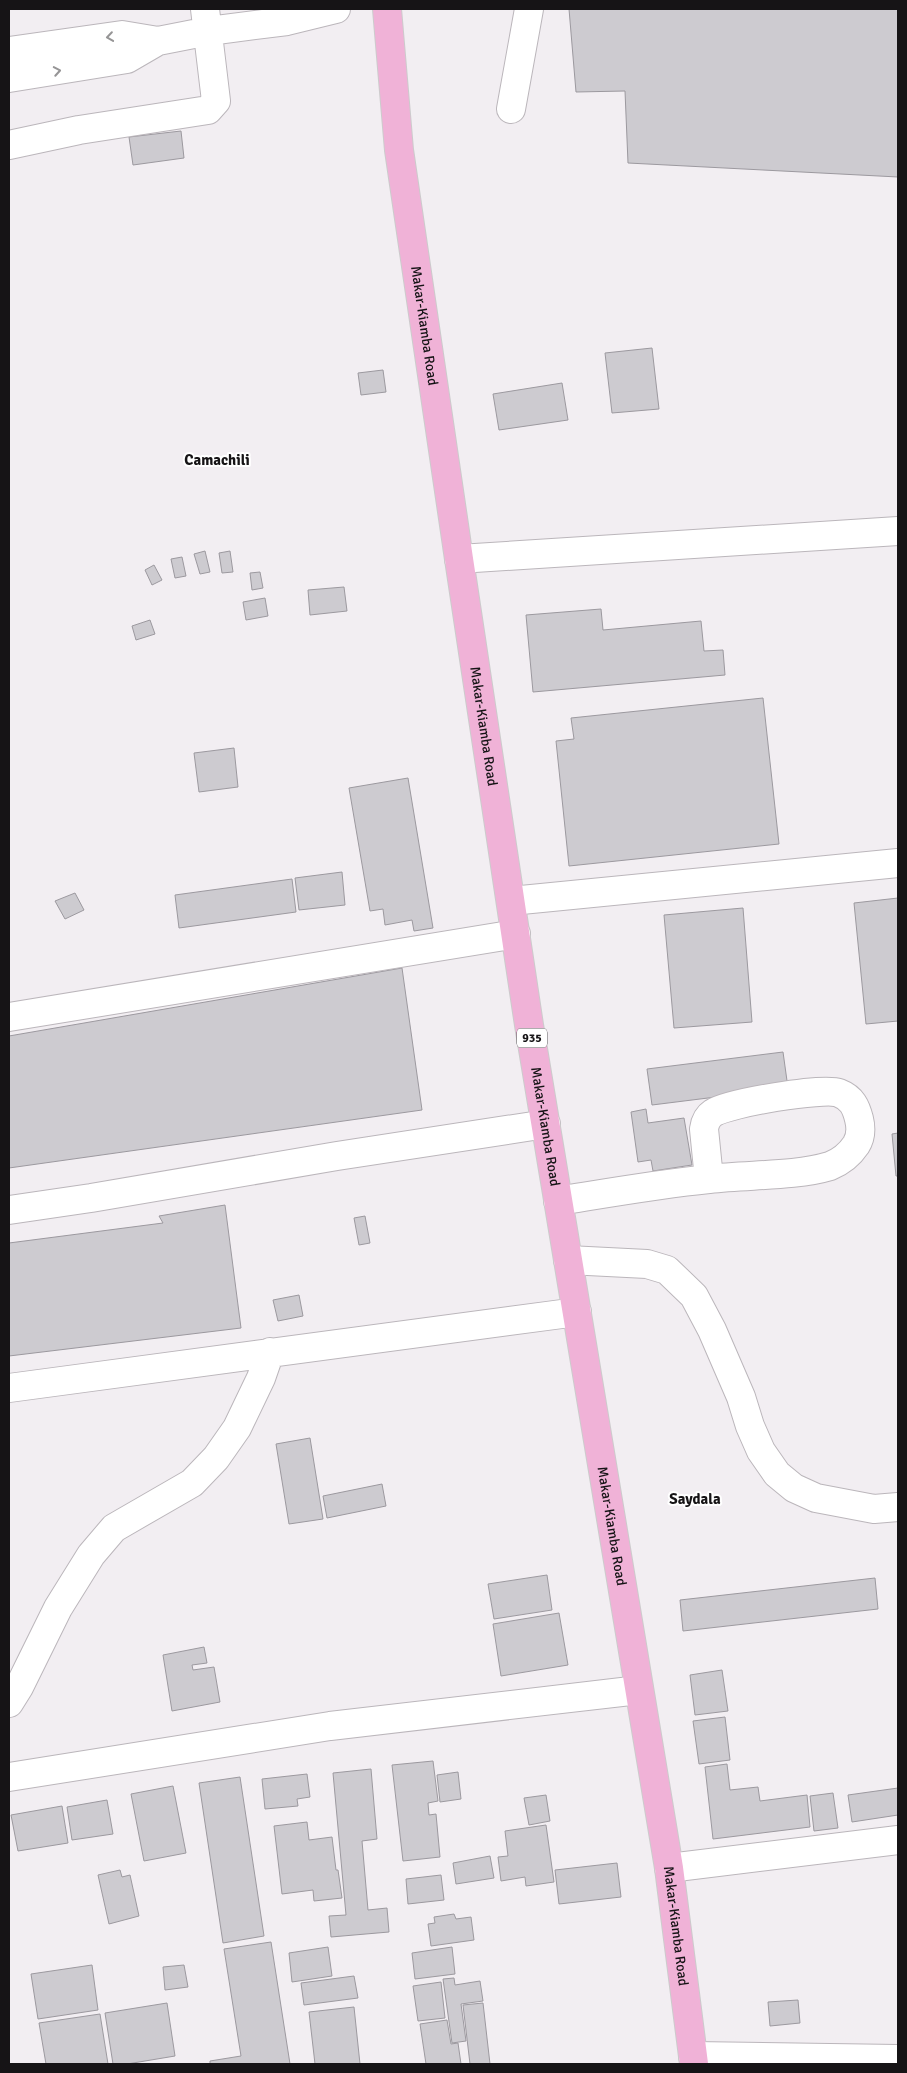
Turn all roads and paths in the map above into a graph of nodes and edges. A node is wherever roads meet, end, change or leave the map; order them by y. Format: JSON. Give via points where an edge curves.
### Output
{"nodes":[{"id":1,"x":336,"y":9,"type":"edge"},
{"id":2,"x":387,"y":9,"type":"edge"},
{"id":3,"x":528,"y":9,"type":"edge"},
{"id":4,"x":207,"y":20,"type":"edge"},
{"id":5,"x":158,"y":41,"type":"junction"},
{"id":6,"x":9,"y":50,"type":"edge"},
{"id":7,"x":9,"y":78,"type":"edge"},
{"id":8,"x":511,"y":109,"type":"dead end"},
{"id":9,"x":9,"y":145,"type":"edge"},
{"id":10,"x":898,"y":531,"type":"edge"},
{"id":11,"x":459,"y":559,"type":"junction"},
{"id":12,"x":898,"y":862,"type":"edge"},
{"id":13,"x":511,"y":901,"type":"junction"},
{"id":14,"x":516,"y":934,"type":"junction"},
{"id":15,"x":9,"y":1017,"type":"edge"},
{"id":16,"x":546,"y":1124,"type":"junction"},
{"id":17,"x":709,"y":1179,"type":"junction"},
{"id":18,"x":558,"y":1200,"type":"junction"},
{"id":19,"x":9,"y":1210,"type":"edge"},
{"id":20,"x":568,"y":1260,"type":"junction"},
{"id":21,"x":577,"y":1312,"type":"junction"},
{"id":22,"x":270,"y":1352,"type":"junction"},
{"id":23,"x":9,"y":1388,"type":"edge"},
{"id":24,"x":898,"y":1506,"type":"edge"},
{"id":25,"x":639,"y":1690,"type":"junction"},
{"id":26,"x":9,"y":1703,"type":"edge"},
{"id":27,"x":9,"y":1776,"type":"edge"},
{"id":28,"x":898,"y":1840,"type":"edge"},
{"id":29,"x":669,"y":1868,"type":"junction"},
{"id":30,"x":898,"y":2059,"type":"edge"},
{"id":31,"x":693,"y":2060,"type":"edge"}],
"edges":[{"from":1,"to":4,"type":"street","via":[[288,21]]},
{"from":2,"to":11,"type":"main road","name":"Makar-Kiamba Road","number":"935","via":[[399,150]]},
{"from":3,"to":8,"type":"street"},
{"from":4,"to":5,"type":"street"},
{"from":4,"to":9,"type":"street","via":[[216,101],[208,110],[79,130]]},
{"from":5,"to":6,"type":"street","one_way":true,"via":[[122,35]]},
{"from":7,"to":5,"type":"street","one_way":true,"via":[[127,59]]},
{"from":10,"to":11,"type":"street"},
{"from":11,"to":13,"type":"main road","name":"Makar-Kiamba Road","number":"935"},
{"from":12,"to":13,"type":"street"},
{"from":13,"to":14,"type":"main road","name":"Makar-Kiamba Road","number":"935"},
{"from":14,"to":15,"type":"street"},
{"from":14,"to":16,"type":"main road","name":"Makar-Kiamba Road","number":"935"},
{"from":16,"to":18,"type":"main road","name":"Makar-Kiamba Road","number":"935"},
{"from":16,"to":19,"type":"street"},
{"from":17,"to":17,"type":"street","via":[[704,1129],[712,1114],[730,1106],[830,1091],[849,1099],[856,1108],[860,1132],[856,1144],[842,1160],[832,1165],[814,1170]]},
{"from":17,"to":18,"type":"street"},
{"from":18,"to":20,"type":"main road","name":"Makar-Kiamba Road","number":"935"},
{"from":20,"to":21,"type":"main road","name":"Makar-Kiamba Road","number":"935"},
{"from":20,"to":24,"type":"street","via":[[647,1264],[667,1270],[694,1296],[741,1397],[750,1426],[776,1474],[794,1488],[816,1498],[874,1509]]},
{"from":21,"to":22,"type":"street"},
{"from":21,"to":25,"type":"main road","name":"Makar-Kiamba Road","number":"935"},
{"from":22,"to":23,"type":"street"},
{"from":22,"to":26,"type":"street","via":[[237,1428],[216,1458],[192,1483],[114,1528],[91,1555],[58,1608]]},
{"from":25,"to":27,"type":"street","via":[[330,1726]]},
{"from":25,"to":29,"type":"main road","name":"Makar-Kiamba Road","number":"935"},
{"from":28,"to":29,"type":"street"},
{"from":29,"to":31,"type":"main road","name":"Makar-Kiamba Road","number":"935"},
{"from":30,"to":31,"type":"street"}]}
